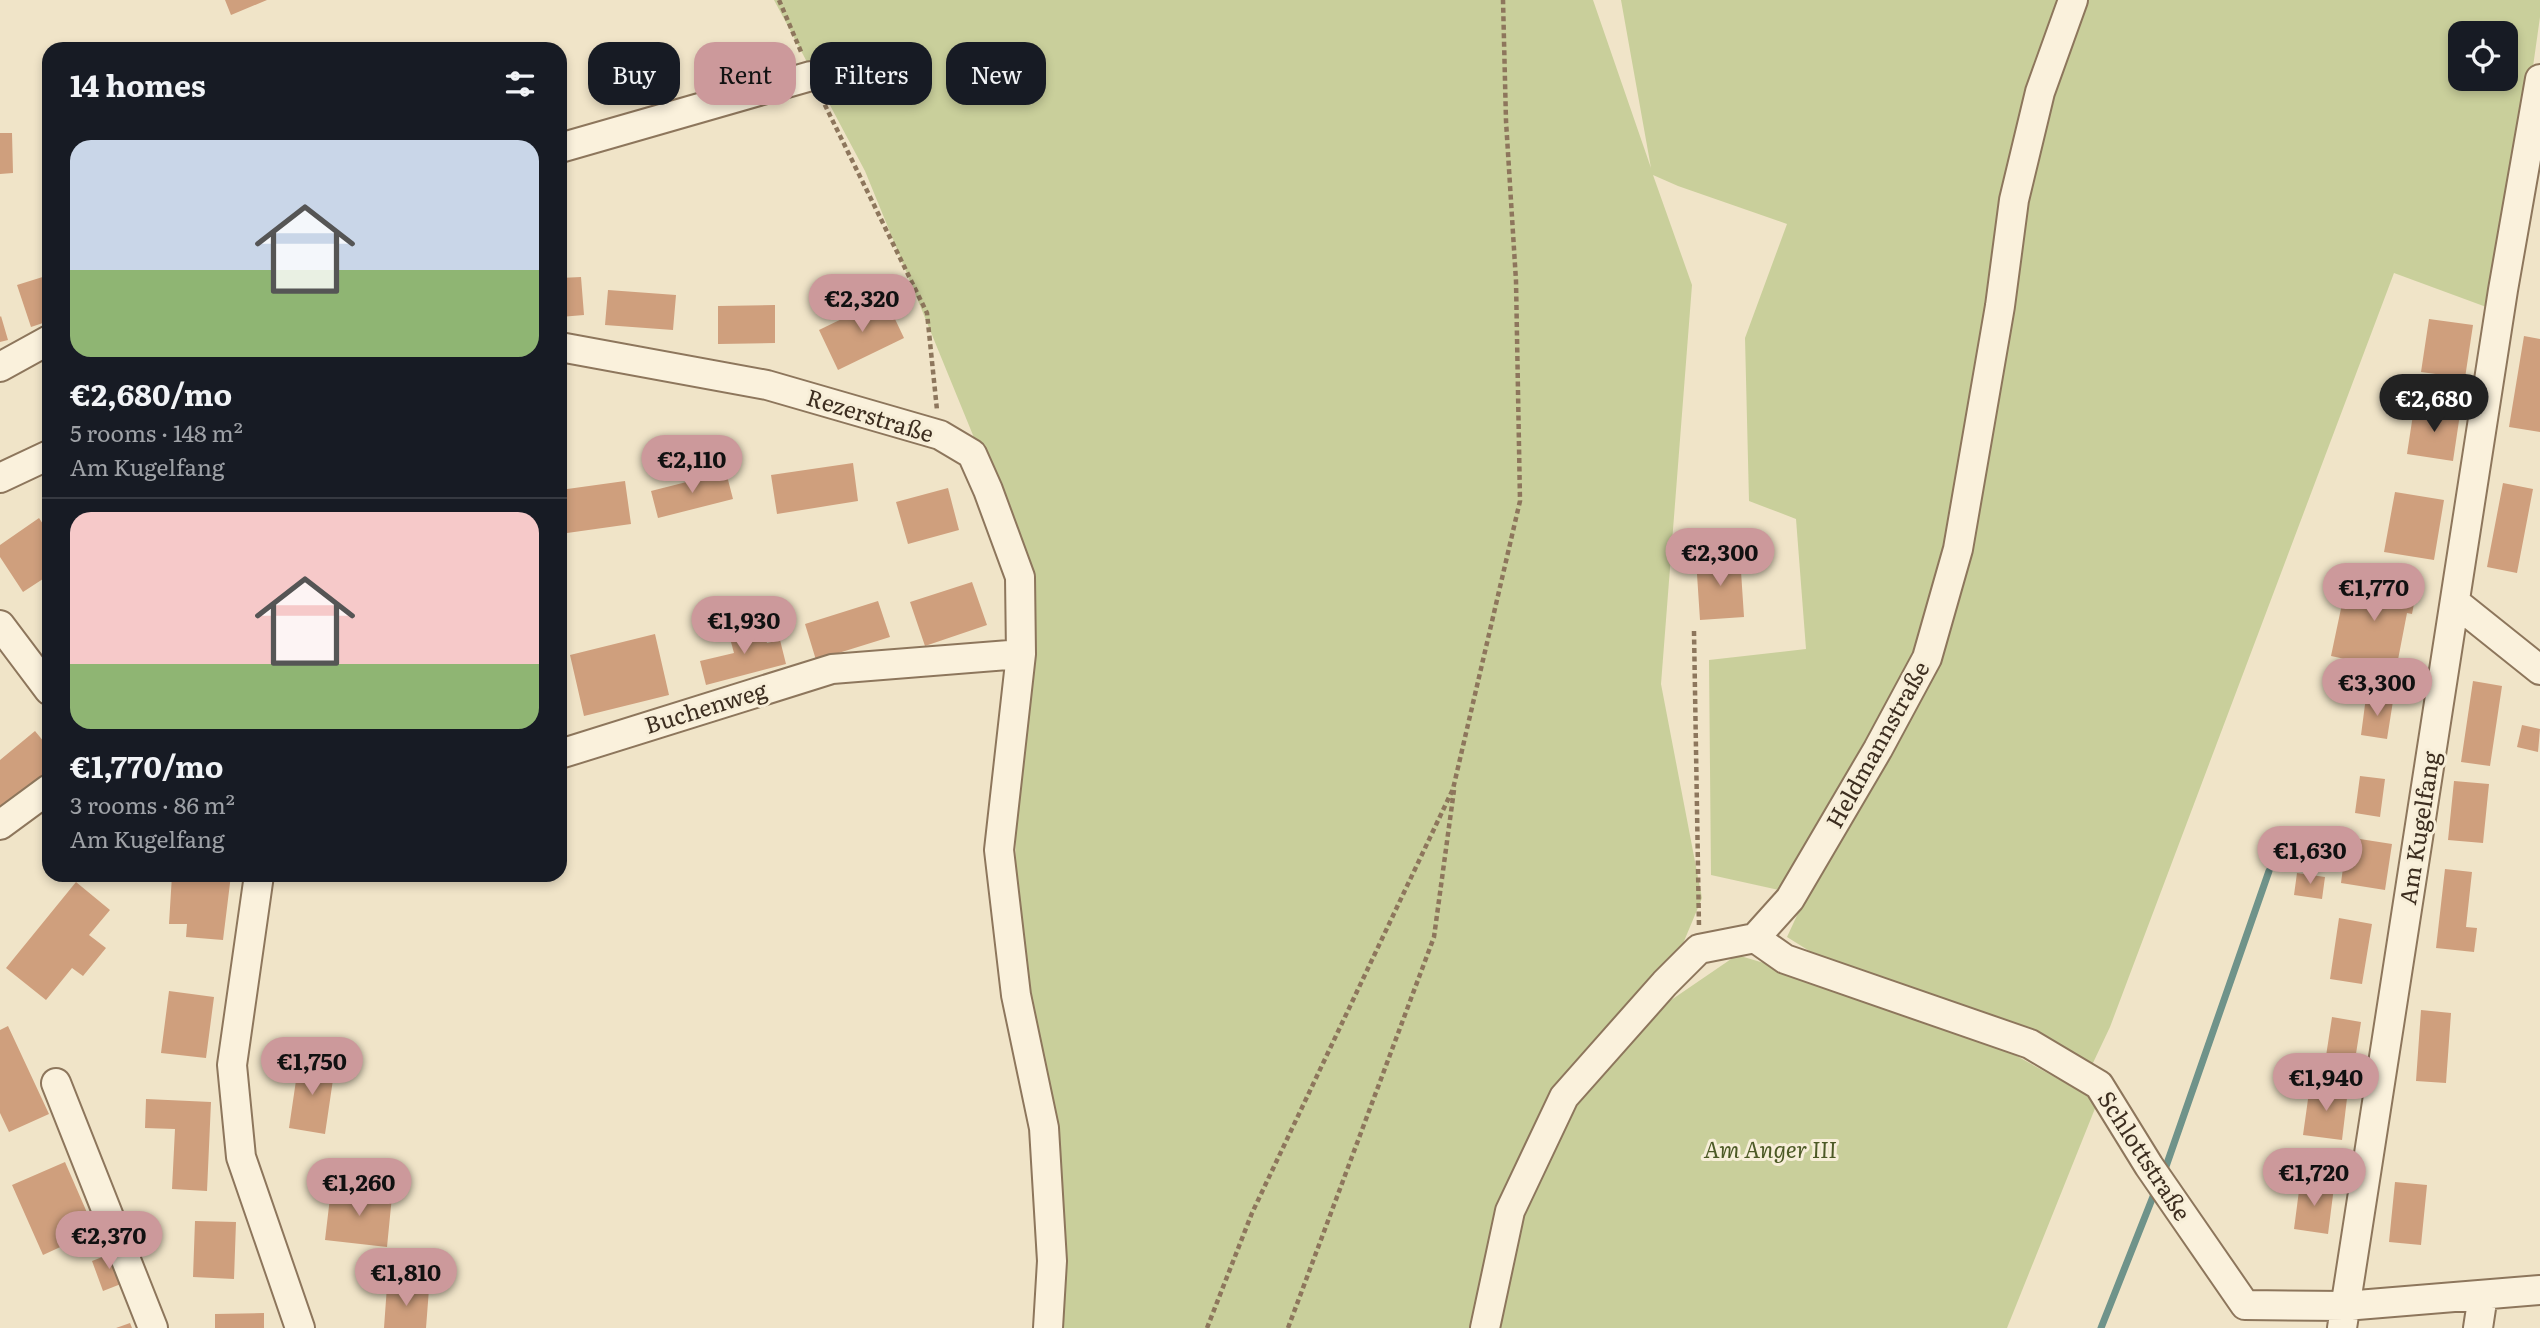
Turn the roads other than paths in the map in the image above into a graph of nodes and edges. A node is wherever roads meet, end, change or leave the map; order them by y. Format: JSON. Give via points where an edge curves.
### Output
{"nodes":[{"id":1,"x":2073,"y":0,"type":"edge"},
{"id":2,"x":810,"y":76,"type":"edge"},
{"id":3,"x":2540,"y":79,"type":"edge"},
{"id":4,"x":567,"y":146,"type":"edge"},
{"id":5,"x":42,"y":344,"type":"edge"},
{"id":6,"x":567,"y":348,"type":"edge"},
{"id":7,"x":0,"y":367,"type":"edge"},
{"id":8,"x":42,"y":458,"type":"edge"},
{"id":9,"x":0,"y":478,"type":"edge"},
{"id":10,"x":2455,"y":602,"type":"junction"},
{"id":11,"x":0,"y":625,"type":"edge"},
{"id":12,"x":1021,"y":654,"type":"junction"},
{"id":13,"x":2540,"y":670,"type":"edge"},
{"id":14,"x":42,"y":682,"type":"edge"},
{"id":15,"x":567,"y":752,"type":"edge"},
{"id":16,"x":42,"y":794,"type":"edge"},
{"id":17,"x":0,"y":825,"type":"edge"},
{"id":18,"x":258,"y":882,"type":"edge"},
{"id":19,"x":1755,"y":938,"type":"junction"},
{"id":20,"x":56,"y":1083,"type":"dead end"},
{"id":21,"x":2540,"y":1290,"type":"edge"},
{"id":22,"x":2483,"y":1295,"type":"junction"},
{"id":23,"x":2343,"y":1317,"type":"edge"},
{"id":24,"x":153,"y":1328,"type":"edge"},
{"id":25,"x":300,"y":1328,"type":"edge"},
{"id":26,"x":1048,"y":1328,"type":"edge"},
{"id":27,"x":1485,"y":1328,"type":"edge"},
{"id":28,"x":2478,"y":1328,"type":"edge"}],
"edges":[{"from":1,"to":19,"type":"street","name":"Heldmannstraße","via":[[2040,92],[2014,200],[1958,549],[1927,659],[1790,899]]},
{"from":2,"to":4,"type":"street"},
{"from":3,"to":10,"type":"street","name":"Am Kugelfang"},
{"from":5,"to":7,"type":"street"},
{"from":6,"to":12,"type":"street","name":"Rezerstraße","via":[[766,386],[940,435],[972,454],[1020,577]]},
{"from":8,"to":9,"type":"street"},
{"from":10,"to":13,"type":"street"},
{"from":10,"to":23,"type":"street","name":"Am Kugelfang"},
{"from":11,"to":14,"type":"street"},
{"from":12,"to":15,"type":"street","name":"Buchenweg","via":[[832,670]]},
{"from":12,"to":26,"type":"street","name":"Rezerstraße","via":[[999,849],[1016,995],[1044,1128],[1052,1261]]},
{"from":16,"to":17,"type":"street"},
{"from":18,"to":25,"type":"street","via":[[232,1065],[241,1157]]},
{"from":19,"to":23,"type":"street","name":"Schlottstraße","via":[[1785,959],[2030,1044],[2099,1085],[2245,1305]]},
{"from":19,"to":27,"type":"street","via":[[1699,948],[1564,1097],[1510,1211]]},
{"from":20,"to":24,"type":"street"},
{"from":21,"to":22,"type":"street","name":"Schlottstraße"},
{"from":22,"to":23,"type":"street","name":"Schlottstraße"},
{"from":22,"to":28,"type":"street"}]}
